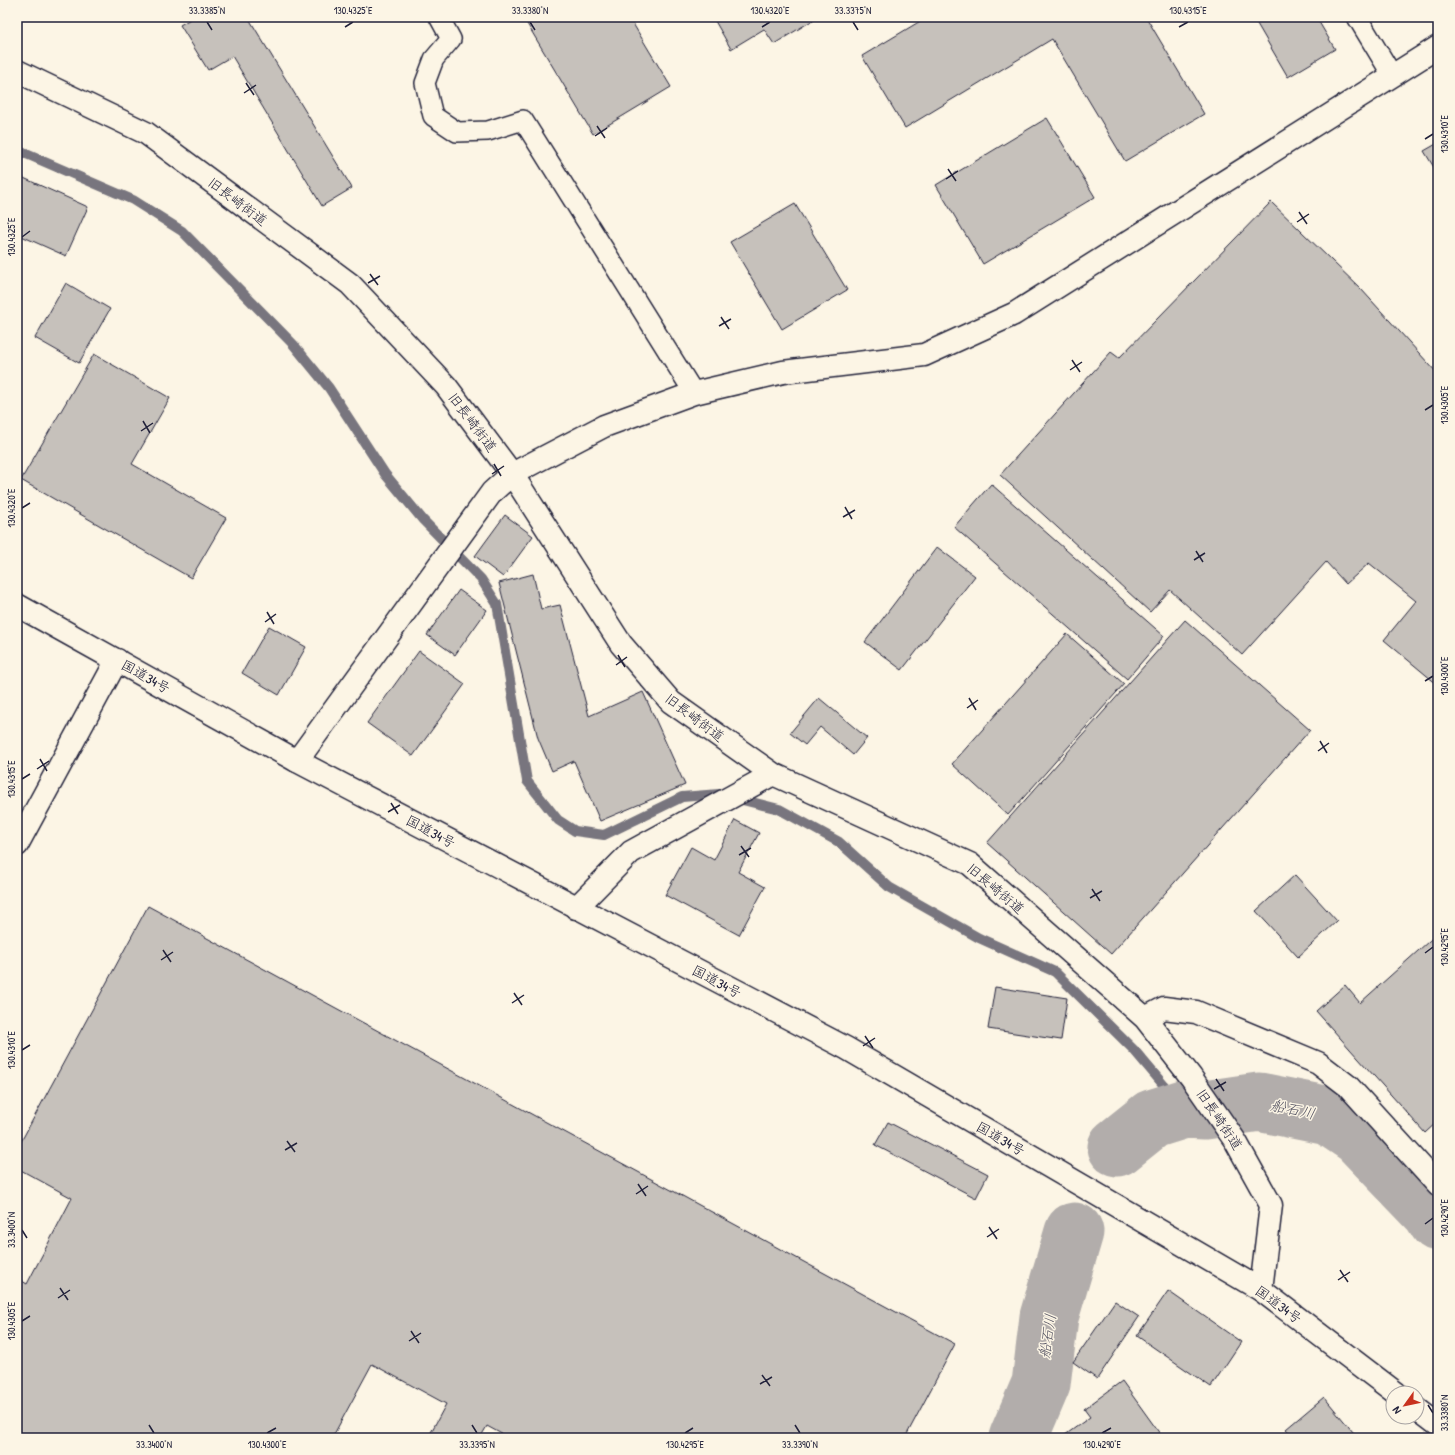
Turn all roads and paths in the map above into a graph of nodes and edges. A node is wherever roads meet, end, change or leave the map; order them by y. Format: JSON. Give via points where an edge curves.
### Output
{"nodes":[{"id":1,"x":439,"y":17,"type":"edge"},
{"id":2,"x":1357,"y":17,"type":"edge"},
{"id":3,"x":1438,"y":48,"type":"edge"},
{"id":4,"x":17,"y":71,"type":"edge"},
{"id":5,"x":1392,"y":75,"type":"junction"},
{"id":6,"x":694,"y":393,"type":"junction"},
{"id":7,"x":512,"y":474,"type":"junction"},
{"id":8,"x":17,"y":605,"type":"edge"},
{"id":9,"x":117,"y":660,"type":"junction"},
{"id":10,"x":297,"y":761,"type":"junction"},
{"id":11,"x":773,"y":774,"type":"junction"},
{"id":12,"x":17,"y":845,"type":"edge"},
{"id":13,"x":576,"y":908,"type":"junction"},
{"id":14,"x":1145,"y":1018,"type":"junction"},
{"id":15,"x":1438,"y":1185,"type":"edge"},
{"id":16,"x":1261,"y":1290,"type":"junction"},
{"id":17,"x":1386,"y":1385,"type":"edge"},
{"id":18,"x":1425,"y":1415,"type":"edge"},
{"id":19,"x":1438,"y":1425,"type":"edge"}],
"edges":[{"from":1,"to":6,"type":"lane","via":[[451,39],[434,59],[425,83],[433,116],[457,132],[488,131],[523,120]]},
{"from":2,"to":5,"type":"lane"},
{"from":3,"to":5,"type":"main road"},
{"from":4,"to":7,"type":"main road","name":"旧長崎街道","via":[[146,133],[350,284],[446,386]]},
{"from":5,"to":6,"type":"main road","via":[[1014,314],[924,354],[783,372]]},
{"from":6,"to":7,"type":"main road","via":[[604,426]]},
{"from":7,"to":10,"type":"main road","via":[[492,492]]},
{"from":7,"to":11,"type":"main road","name":"旧長崎街道","via":[[621,644],[671,702]]},
{"from":8,"to":9,"type":"main road","name":"国道34号"},
{"from":9,"to":10,"type":"main road","name":"国道34号"},
{"from":9,"to":12,"type":"main road"},
{"from":10,"to":13,"type":"main road","name":"国道34号"},
{"from":11,"to":13,"type":"main road","via":[[630,852]]},
{"from":11,"to":14,"type":"main road","name":"旧長崎街道","via":[[970,864]]},
{"from":13,"to":16,"type":"main road","name":"国道34号","via":[[846,1048]]},
{"from":14,"to":15,"type":"main road","via":[[1164,1008],[1196,1012],[1318,1063],[1348,1086]]},
{"from":14,"to":16,"type":"main road","name":"旧長崎街道","via":[[1191,1076],[1236,1142],[1271,1205]]},
{"from":16,"to":17,"type":"main road","name":"国道34号"},
{"from":18,"to":19,"type":"main road"}]}
